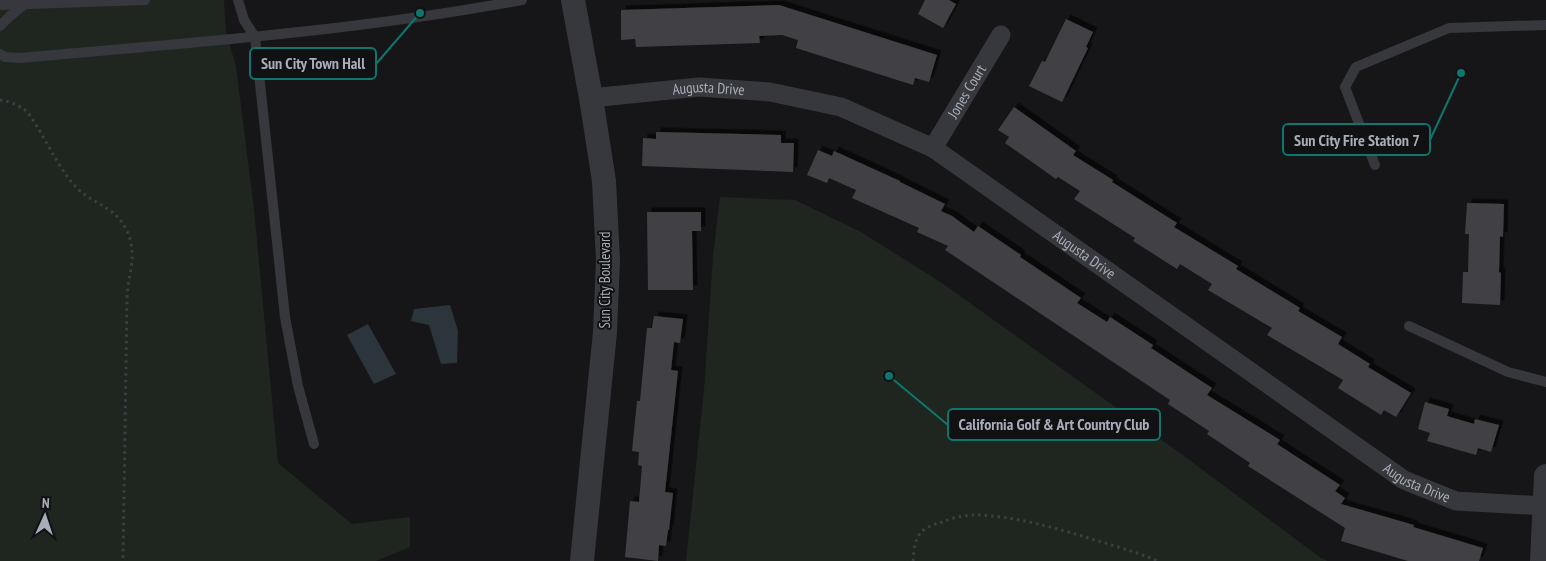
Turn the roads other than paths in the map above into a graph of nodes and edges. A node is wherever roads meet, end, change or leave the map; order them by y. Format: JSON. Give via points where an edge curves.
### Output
{"nodes":[{"id":1,"x":145,"y":0,"type":"edge"},
{"id":2,"x":238,"y":0,"type":"edge"},
{"id":3,"x":522,"y":0,"type":"edge"},
{"id":4,"x":573,"y":0,"type":"edge"},
{"id":5,"x":26,"y":3,"type":"junction"},
{"id":6,"x":0,"y":5,"type":"edge"},
{"id":7,"x":1546,"y":25,"type":"edge"},
{"id":8,"x":0,"y":26,"type":"edge"},
{"id":9,"x":1001,"y":34,"type":"dead end"},
{"id":10,"x":255,"y":37,"type":"junction"},
{"id":11,"x":0,"y":54,"type":"edge"},
{"id":12,"x":591,"y":98,"type":"junction"},
{"id":13,"x":934,"y":148,"type":"junction"},
{"id":14,"x":1375,"y":165,"type":"dead end"},
{"id":15,"x":1409,"y":326,"type":"dead end"},
{"id":16,"x":1546,"y":382,"type":"edge"},
{"id":17,"x":314,"y":444,"type":"dead end"},
{"id":18,"x":1546,"y":476,"type":"edge"},
{"id":19,"x":1545,"y":506,"type":"edge"},
{"id":20,"x":582,"y":561,"type":"edge"},
{"id":21,"x":1542,"y":561,"type":"edge"}],
"edges":[{"from":1,"to":5,"type":"lane"},
{"from":2,"to":10,"type":"lane","via":[[244,20]]},
{"from":3,"to":10,"type":"lane","via":[[470,10]]},
{"from":4,"to":12,"type":"street","name":"Sun City Boulevard"},
{"from":5,"to":6,"type":"lane"},
{"from":5,"to":8,"type":"lane"},
{"from":7,"to":14,"type":"lane","via":[[1449,28],[1356,67],[1345,87]]},
{"from":9,"to":13,"type":"street","name":"Jones Court"},
{"from":10,"to":11,"type":"lane","via":[[20,58]]},
{"from":10,"to":17,"type":"lane","via":[[285,317],[298,386]]},
{"from":12,"to":13,"type":"street","name":"Augusta Drive","via":[[700,87],[770,92],[841,107]]},
{"from":12,"to":20,"type":"street","name":"Sun City Boulevard","via":[[604,181],[608,260],[605,332]]},
{"from":13,"to":19,"type":"street","name":"Augusta Drive","via":[[1404,480],[1456,501]]},
{"from":15,"to":16,"type":"lane","via":[[1508,372]]},
{"from":18,"to":19,"type":"street"},
{"from":19,"to":21,"type":"street"}]}
